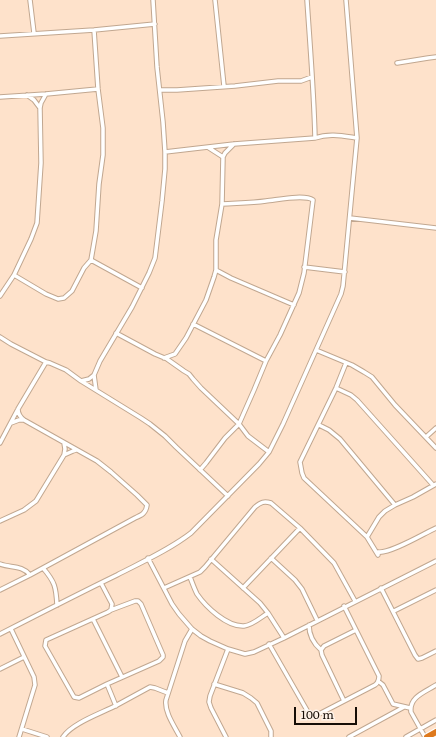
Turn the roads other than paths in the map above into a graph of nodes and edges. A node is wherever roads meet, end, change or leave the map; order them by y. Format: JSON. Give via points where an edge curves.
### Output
{"nodes":[{"id":1,"x":30,"y":0,"type":"edge"},
{"id":2,"x":153,"y":0,"type":"edge"},
{"id":3,"x":214,"y":0,"type":"edge"},
{"id":4,"x":308,"y":0,"type":"edge"},
{"id":5,"x":346,"y":0,"type":"edge"},
{"id":6,"x":155,"y":24,"type":"junction"},
{"id":7,"x":94,"y":30,"type":"junction"},
{"id":8,"x":34,"y":34,"type":"junction"},
{"id":9,"x":0,"y":36,"type":"edge"},
{"id":10,"x":436,"y":57,"type":"edge"},
{"id":11,"x":397,"y":63,"type":"dead end"},
{"id":12,"x":312,"y":78,"type":"junction"},
{"id":13,"x":224,"y":86,"type":"junction"},
{"id":14,"x":98,"y":89,"type":"junction"},
{"id":15,"x":160,"y":90,"type":"junction"},
{"id":16,"x":46,"y":94,"type":"junction"},
{"id":17,"x":27,"y":95,"type":"junction"},
{"id":18,"x":0,"y":97,"type":"edge"},
{"id":19,"x":40,"y":108,"type":"junction"},
{"id":20,"x":315,"y":138,"type":"junction"},
{"id":21,"x":357,"y":138,"type":"junction"},
{"id":22,"x":234,"y":144,"type":"junction"},
{"id":23,"x":209,"y":148,"type":"junction"},
{"id":24,"x":165,"y":152,"type":"junction"},
{"id":25,"x":223,"y":157,"type":"junction"},
{"id":26,"x":222,"y":204,"type":"junction"},
{"id":27,"x":350,"y":218,"type":"junction"},
{"id":28,"x":436,"y":228,"type":"edge"},
{"id":29,"x":91,"y":260,"type":"junction"},
{"id":30,"x":304,"y":267,"type":"junction"},
{"id":31,"x":216,"y":270,"type":"junction"},
{"id":32,"x":344,"y":272,"type":"junction"},
{"id":33,"x":14,"y":275,"type":"junction"},
{"id":34,"x":142,"y":288,"type":"junction"},
{"id":35,"x":0,"y":296,"type":"edge"},
{"id":36,"x":294,"y":305,"type":"junction"},
{"id":37,"x":194,"y":324,"type":"junction"},
{"id":38,"x":116,"y":334,"type":"junction"},
{"id":39,"x":0,"y":337,"type":"edge"},
{"id":40,"x":316,"y":350,"type":"junction"},
{"id":41,"x":175,"y":354,"type":"junction"},
{"id":42,"x":164,"y":358,"type":"junction"},
{"id":43,"x":266,"y":361,"type":"junction"},
{"id":44,"x":46,"y":362,"type":"junction"},
{"id":45,"x":346,"y":363,"type":"junction"},
{"id":46,"x":176,"y":365,"type":"junction"},
{"id":47,"x":94,"y":375,"type":"junction"},
{"id":48,"x":81,"y":381,"type":"junction"},
{"id":49,"x":336,"y":388,"type":"junction"},
{"id":50,"x":96,"y":390,"type":"junction"},
{"id":51,"x":18,"y":409,"type":"junction"},
{"id":52,"x":24,"y":420,"type":"junction"},
{"id":53,"x":11,"y":423,"type":"junction"},
{"id":54,"x":239,"y":424,"type":"junction"},
{"id":55,"x":319,"y":425,"type":"junction"},
{"id":56,"x":436,"y":428,"type":"edge"},
{"id":57,"x":426,"y":437,"type":"junction"},
{"id":58,"x":0,"y":443,"type":"edge"},
{"id":59,"x":64,"y":443,"type":"junction"},
{"id":60,"x":436,"y":448,"type":"edge"},
{"id":61,"x":78,"y":450,"type":"junction"},
{"id":62,"x":269,"y":452,"type":"junction"},
{"id":63,"x":64,"y":455,"type":"junction"},
{"id":64,"x":200,"y":470,"type":"junction"},
{"id":65,"x":435,"y":484,"type":"edge"},
{"id":66,"x":228,"y":496,"type":"junction"},
{"id":67,"x":395,"y":505,"type":"junction"},
{"id":68,"x":0,"y":521,"type":"edge"},
{"id":69,"x":300,"y":528,"type":"junction"},
{"id":70,"x":436,"y":528,"type":"edge"},
{"id":71,"x":367,"y":537,"type":"junction"},
{"id":72,"x":148,"y":558,"type":"junction"},
{"id":73,"x":271,"y":558,"type":"junction"},
{"id":74,"x":212,"y":559,"type":"junction"},
{"id":75,"x":436,"y":561,"type":"edge"},
{"id":76,"x":0,"y":564,"type":"edge"},
{"id":77,"x":43,"y":568,"type":"junction"},
{"id":78,"x":30,"y":575,"type":"junction"},
{"id":79,"x":190,"y":576,"type":"junction"},
{"id":80,"x":101,"y":583,"type":"junction"},
{"id":81,"x":164,"y":588,"type":"junction"},
{"id":82,"x":243,"y":588,"type":"junction"},
{"id":83,"x":381,"y":588,"type":"junction"},
{"id":84,"x":0,"y":590,"type":"edge"},
{"id":85,"x":436,"y":590,"type":"edge"},
{"id":86,"x":355,"y":601,"type":"junction"},
{"id":87,"x":57,"y":605,"type":"junction"},
{"id":88,"x":344,"y":606,"type":"junction"},
{"id":89,"x":111,"y":610,"type":"junction"},
{"id":90,"x":394,"y":612,"type":"junction"},
{"id":91,"x":268,"y":613,"type":"junction"},
{"id":92,"x":93,"y":619,"type":"junction"},
{"id":93,"x":317,"y":620,"type":"junction"},
{"id":94,"x":309,"y":624,"type":"junction"},
{"id":95,"x":10,"y":629,"type":"junction"},
{"id":96,"x":192,"y":629,"type":"junction"},
{"id":97,"x":356,"y":630,"type":"junction"},
{"id":98,"x":0,"y":634,"type":"edge"},
{"id":99,"x":284,"y":638,"type":"junction"},
{"id":100,"x":270,"y":644,"type":"junction"},
{"id":101,"x":228,"y":649,"type":"junction"},
{"id":102,"x":321,"y":650,"type":"junction"},
{"id":103,"x":436,"y":651,"type":"edge"},
{"id":104,"x":24,"y":658,"type":"junction"},
{"id":105,"x":0,"y":669,"type":"edge"},
{"id":106,"x":122,"y":677,"type":"junction"},
{"id":107,"x":378,"y":681,"type":"junction"},
{"id":108,"x":107,"y":684,"type":"junction"},
{"id":109,"x":214,"y":684,"type":"junction"},
{"id":110,"x":436,"y":685,"type":"edge"},
{"id":111,"x":168,"y":693,"type":"junction"},
{"id":112,"x":344,"y":700,"type":"junction"},
{"id":113,"x":116,"y":706,"type":"junction"},
{"id":114,"x":404,"y":707,"type":"junction"},
{"id":115,"x":410,"y":708,"type":"junction"},
{"id":116,"x":436,"y":720,"type":"edge"},
{"id":117,"x":421,"y":728,"type":"junction"},
{"id":118,"x":22,"y":729,"type":"junction"},
{"id":119,"x":436,"y":732,"type":"edge"},
{"id":120,"x":19,"y":737,"type":"edge"},
{"id":121,"x":47,"y":737,"type":"edge"},
{"id":122,"x":63,"y":737,"type":"edge"},
{"id":123,"x":180,"y":737,"type":"edge"},
{"id":124,"x":226,"y":737,"type":"edge"},
{"id":125,"x":270,"y":737,"type":"edge"},
{"id":126,"x":349,"y":737,"type":"edge"},
{"id":127,"x":406,"y":737,"type":"edge"},
{"id":128,"x":426,"y":737,"type":"edge"}],
"edges":[{"from":1,"to":8,"type":"street"},
{"from":2,"to":6,"type":"street"},
{"from":3,"to":13,"type":"street"},
{"from":4,"to":12,"type":"street"},
{"from":5,"to":21,"type":"street"},
{"from":6,"to":7,"type":"street"},
{"from":6,"to":15,"type":"street"},
{"from":7,"to":8,"type":"street"},
{"from":7,"to":14,"type":"street"},
{"from":8,"to":9,"type":"street"},
{"from":10,"to":11,"type":"street"},
{"from":12,"to":13,"type":"street"},
{"from":12,"to":20,"type":"street"},
{"from":13,"to":15,"type":"street"},
{"from":14,"to":16,"type":"street"},
{"from":14,"to":29,"type":"street","via":[[103,128],[103,155]]},
{"from":15,"to":24,"type":"street"},
{"from":16,"to":17,"type":"street"},
{"from":16,"to":19,"type":"street"},
{"from":17,"to":18,"type":"street"},
{"from":17,"to":19,"type":"street"},
{"from":19,"to":33,"type":"street","via":[[41,163],[37,223]]},
{"from":20,"to":21,"type":"street","via":[[321,135]]},
{"from":20,"to":22,"type":"street"},
{"from":21,"to":27,"type":"street"},
{"from":22,"to":23,"type":"street"},
{"from":22,"to":25,"type":"street"},
{"from":23,"to":24,"type":"street"},
{"from":23,"to":25,"type":"street"},
{"from":24,"to":34,"type":"street","via":[[155,258]]},
{"from":25,"to":26,"type":"street"},
{"from":26,"to":30,"type":"street","via":[[309,197],[313,200]]},
{"from":26,"to":31,"type":"street","via":[[216,240]]},
{"from":27,"to":28,"type":"street"},
{"from":27,"to":32,"type":"street"},
{"from":29,"to":33,"type":"street","via":[[72,291],[64,298],[53,297]]},
{"from":29,"to":34,"type":"street"},
{"from":30,"to":32,"type":"street"},
{"from":30,"to":36,"type":"street"},
{"from":31,"to":36,"type":"street"},
{"from":31,"to":37,"type":"street","via":[[206,300]]},
{"from":32,"to":40,"type":"street","via":[[341,294]]},
{"from":33,"to":35,"type":"street"},
{"from":34,"to":38,"type":"street"},
{"from":36,"to":43,"type":"street"},
{"from":37,"to":41,"type":"street"},
{"from":37,"to":43,"type":"street"},
{"from":38,"to":42,"type":"street"},
{"from":38,"to":47,"type":"street"},
{"from":39,"to":44,"type":"street"},
{"from":40,"to":45,"type":"street"},
{"from":40,"to":62,"type":"street"},
{"from":41,"to":42,"type":"street"},
{"from":41,"to":46,"type":"street"},
{"from":42,"to":46,"type":"street"},
{"from":43,"to":54,"type":"street"},
{"from":44,"to":48,"type":"street","via":[[66,370]]},
{"from":44,"to":51,"type":"street"},
{"from":45,"to":49,"type":"street"},
{"from":45,"to":57,"type":"street","via":[[372,377]]},
{"from":46,"to":54,"type":"street","via":[[189,374]]},
{"from":47,"to":48,"type":"street"},
{"from":47,"to":50,"type":"street"},
{"from":48,"to":50,"type":"street"},
{"from":49,"to":55,"type":"street"},
{"from":49,"to":65,"type":"street","via":[[357,400]]},
{"from":50,"to":64,"type":"street","via":[[150,424]]},
{"from":51,"to":52,"type":"street","via":[[18,414]]},
{"from":51,"to":53,"type":"street"},
{"from":52,"to":53,"type":"street"},
{"from":52,"to":59,"type":"street"},
{"from":53,"to":58,"type":"street"},
{"from":54,"to":62,"type":"street","via":[[248,436]]},
{"from":54,"to":64,"type":"street"},
{"from":55,"to":67,"type":"street","via":[[340,439]]},
{"from":55,"to":71,"type":"street","via":[[300,462],[302,474]]},
{"from":56,"to":57,"type":"street"},
{"from":57,"to":60,"type":"street"},
{"from":59,"to":61,"type":"street"},
{"from":59,"to":63,"type":"street"},
{"from":61,"to":63,"type":"street"},
{"from":61,"to":77,"type":"street","via":[[97,461],[133,491],[147,505],[146,510],[143,514]]},
{"from":62,"to":66,"type":"street"},
{"from":63,"to":68,"type":"street","via":[[36,501],[24,510]]},
{"from":64,"to":66,"type":"street"},
{"from":65,"to":67,"type":"street"},
{"from":66,"to":72,"type":"street","via":[[191,533]]},
{"from":67,"to":71,"type":"street","via":[[379,517]]},
{"from":69,"to":73,"type":"street"},
{"from":69,"to":74,"type":"street","via":[[271,503],[260,503]]},
{"from":69,"to":86,"type":"street","via":[[334,563]]},
{"from":70,"to":71,"type":"street","via":[[393,549],[378,552],[378,555]]},
{"from":72,"to":80,"type":"street"},
{"from":72,"to":81,"type":"street"},
{"from":73,"to":82,"type":"street"},
{"from":73,"to":93,"type":"street","via":[[302,589]]},
{"from":74,"to":79,"type":"street","via":[[200,572]]},
{"from":74,"to":82,"type":"street"},
{"from":75,"to":83,"type":"street"},
{"from":76,"to":78,"type":"street","via":[[23,569]]},
{"from":77,"to":78,"type":"street"},
{"from":77,"to":87,"type":"street","via":[[54,583]]},
{"from":78,"to":84,"type":"street"},
{"from":79,"to":81,"type":"street"},
{"from":79,"to":91,"type":"street","via":[[203,601],[228,622],[243,626]]},
{"from":80,"to":87,"type":"street"},
{"from":80,"to":89,"type":"street","via":[[112,604]]},
{"from":81,"to":96,"type":"street","via":[[172,604]]},
{"from":82,"to":91,"type":"street"},
{"from":83,"to":86,"type":"street"},
{"from":83,"to":90,"type":"street"},
{"from":85,"to":90,"type":"street"},
{"from":86,"to":88,"type":"street"},
{"from":87,"to":95,"type":"street"},
{"from":88,"to":93,"type":"street"},
{"from":88,"to":97,"type":"street"},
{"from":89,"to":92,"type":"street"},
{"from":89,"to":106,"type":"street","via":[[138,601],[164,655],[162,659]]},
{"from":90,"to":103,"type":"street","via":[[418,658]]},
{"from":91,"to":99,"type":"street"},
{"from":92,"to":106,"type":"street"},
{"from":92,"to":108,"type":"street","via":[[46,640],[44,646],[74,697],[79,698]]},
{"from":93,"to":94,"type":"street"},
{"from":94,"to":99,"type":"street"},
{"from":94,"to":102,"type":"street","via":[[310,637]]},
{"from":95,"to":98,"type":"street"},
{"from":95,"to":104,"type":"street"},
{"from":96,"to":101,"type":"street"},
{"from":96,"to":111,"type":"street","via":[[185,641]]},
{"from":97,"to":102,"type":"street"},
{"from":97,"to":107,"type":"street","via":[[379,676]]},
{"from":99,"to":100,"type":"street"},
{"from":100,"to":101,"type":"street","via":[[245,654]]},
{"from":100,"to":112,"type":"street","via":[[308,712],[319,714]]},
{"from":101,"to":109,"type":"street"},
{"from":102,"to":112,"type":"street"},
{"from":104,"to":105,"type":"street"},
{"from":104,"to":118,"type":"street","via":[[34,677],[35,685]]},
{"from":106,"to":108,"type":"street"},
{"from":107,"to":112,"type":"street","via":[[375,685]]},
{"from":107,"to":114,"type":"street","via":[[384,684],[393,704]]},
{"from":108,"to":113,"type":"street"},
{"from":109,"to":124,"type":"street","via":[[209,702]]},
{"from":109,"to":125,"type":"street","via":[[243,693],[257,703],[271,731]]},
{"from":110,"to":115,"type":"street","via":[[416,697]]},
{"from":111,"to":113,"type":"street","via":[[150,687]]},
{"from":111,"to":123,"type":"street","via":[[165,706]]},
{"from":113,"to":122,"type":"street","via":[[74,726]]},
{"from":114,"to":115,"type":"street"},
{"from":114,"to":126,"type":"street"},
{"from":115,"to":117,"type":"street"},
{"from":116,"to":117,"type":"street"},
{"from":117,"to":127,"type":"street"},
{"from":117,"to":128,"type":"street"},
{"from":118,"to":120,"type":"street"},
{"from":118,"to":121,"type":"street"},
{"from":119,"to":128,"type":"highway"}]}
